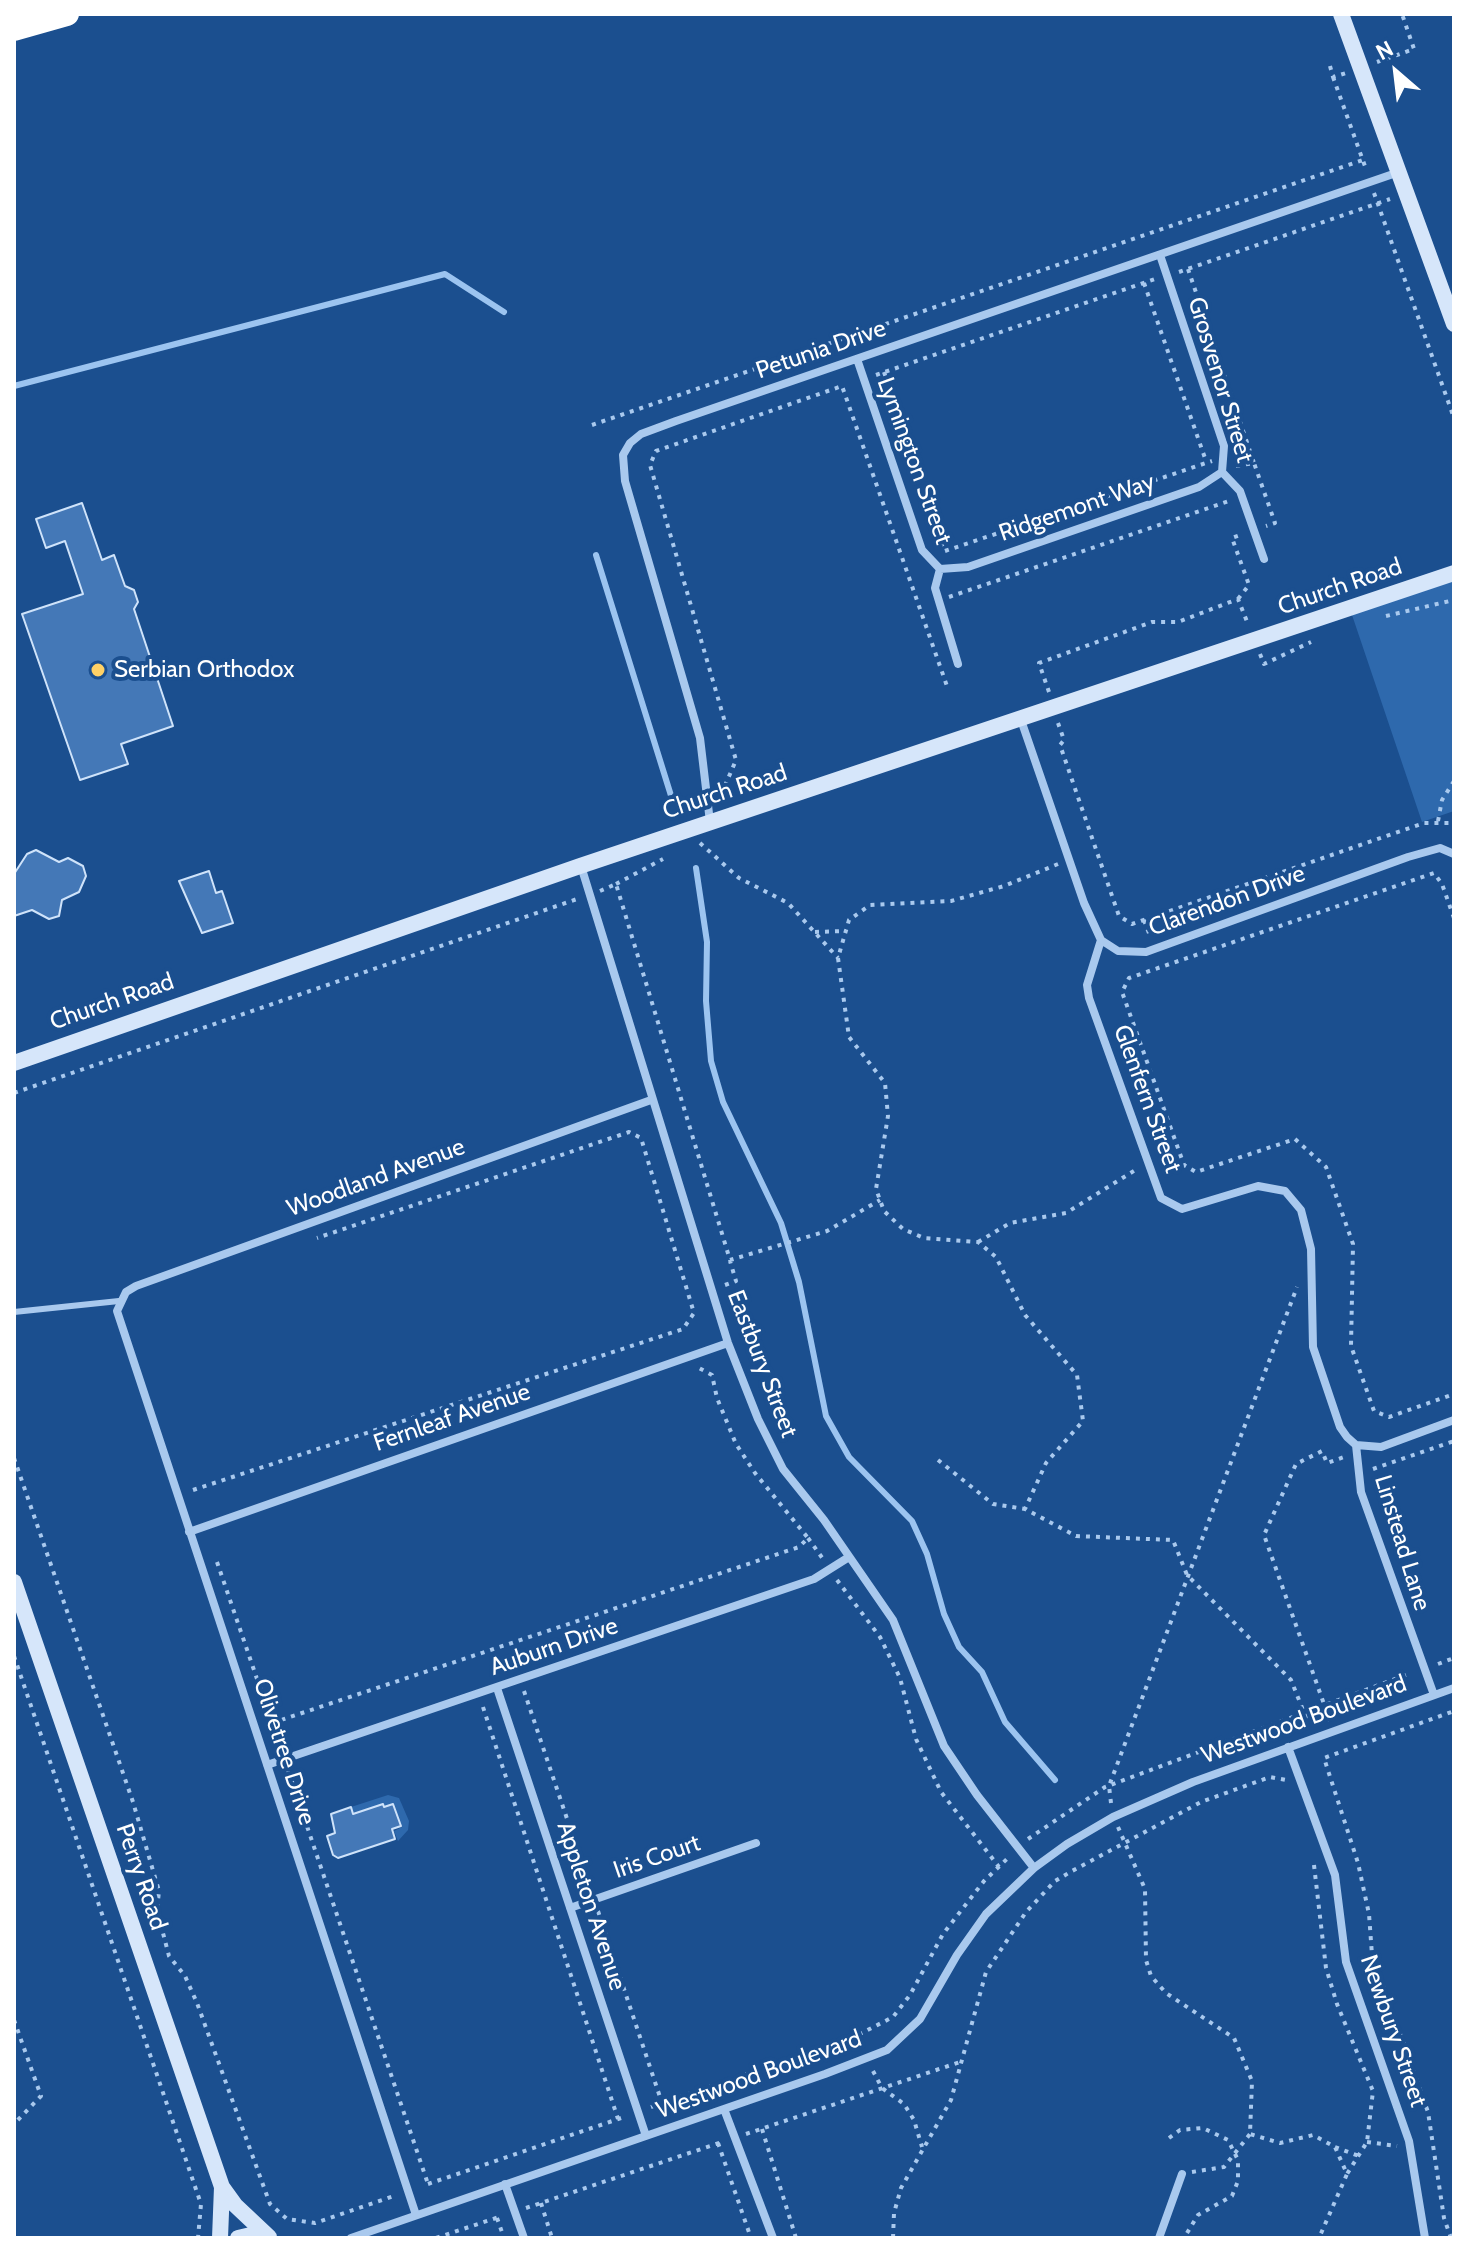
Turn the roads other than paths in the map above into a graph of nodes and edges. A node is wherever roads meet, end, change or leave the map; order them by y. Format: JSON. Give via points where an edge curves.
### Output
{"nodes":[{"id":1,"x":1341,"y":14,"type":"edge"},
{"id":2,"x":63,"y":15,"type":"edge"},
{"id":3,"x":14,"y":29,"type":"edge"},
{"id":4,"x":14,"y":39,"type":"edge"},
{"id":5,"x":1399,"y":172,"type":"junction"},
{"id":6,"x":1160,"y":255,"type":"junction"},
{"id":7,"x":1454,"y":324,"type":"edge"},
{"id":8,"x":857,"y":359,"type":"junction"},
{"id":9,"x":1222,"y":472,"type":"junction"},
{"id":10,"x":1264,"y":559,"type":"dead end"},
{"id":11,"x":940,"y":569,"type":"junction"},
{"id":12,"x":1454,"y":573,"type":"edge"},
{"id":13,"x":958,"y":664,"type":"dead end"},
{"id":14,"x":1021,"y":720,"type":"junction"},
{"id":15,"x":710,"y":822,"type":"junction"},
{"id":16,"x":1454,"y":854,"type":"edge"},
{"id":17,"x":580,"y":866,"type":"junction"},
{"id":18,"x":1101,"y":940,"type":"junction"},
{"id":19,"x":14,"y":1063,"type":"edge"},
{"id":20,"x":651,"y":1100,"type":"junction"},
{"id":21,"x":119,"y":1301,"type":"junction"},
{"id":22,"x":14,"y":1312,"type":"edge"},
{"id":23,"x":728,"y":1343,"type":"junction"},
{"id":24,"x":1454,"y":1420,"type":"edge"},
{"id":25,"x":1356,"y":1445,"type":"junction"},
{"id":26,"x":189,"y":1532,"type":"junction"},
{"id":27,"x":849,"y":1557,"type":"junction"},
{"id":28,"x":14,"y":1582,"type":"edge"},
{"id":29,"x":497,"y":1688,"type":"junction"},
{"id":30,"x":1454,"y":1688,"type":"edge"},
{"id":31,"x":1434,"y":1695,"type":"junction"},
{"id":32,"x":1288,"y":1747,"type":"junction"},
{"id":33,"x":267,"y":1765,"type":"junction"},
{"id":34,"x":756,"y":1843,"type":"dead end"},
{"id":35,"x":1034,"y":1868,"type":"junction"},
{"id":36,"x":570,"y":1908,"type":"junction"},
{"id":37,"x":724,"y":2109,"type":"junction"},
{"id":38,"x":646,"y":2136,"type":"junction"},
{"id":39,"x":1182,"y":2174,"type":"road end"},
{"id":40,"x":505,"y":2184,"type":"junction"},
{"id":41,"x":222,"y":2187,"type":"junction"},
{"id":42,"x":416,"y":2215,"type":"junction"},
{"id":43,"x":220,"y":2238,"type":"edge"},
{"id":44,"x":238,"y":2238,"type":"edge"},
{"id":45,"x":269,"y":2238,"type":"edge"},
{"id":46,"x":351,"y":2238,"type":"edge"},
{"id":47,"x":524,"y":2238,"type":"edge"},
{"id":48,"x":773,"y":2238,"type":"edge"},
{"id":49,"x":1159,"y":2238,"type":"edge"},
{"id":50,"x":1425,"y":2238,"type":"edge"}],
"edges":[{"from":1,"to":5,"type":"main road"},
{"from":2,"to":3,"type":"highway"},
{"from":2,"to":4,"type":"highway"},
{"from":5,"to":6,"type":"street","name":"Petunia Drive"},
{"from":5,"to":7,"type":"main road"},
{"from":6,"to":8,"type":"street","name":"Petunia Drive"},
{"from":6,"to":9,"type":"street","name":"Grosvenor Street","via":[[1224,446]]},
{"from":8,"to":11,"type":"street","name":"Lymington Street","via":[[926,558]]},
{"from":8,"to":15,"type":"street","name":"Petunia Drive","via":[[648,431],[623,455],[625,481],[700,738]]},
{"from":9,"to":10,"type":"street","name":"Grosvenor Street","via":[[1242,497]]},
{"from":9,"to":11,"type":"street","name":"Ridgemont Way","via":[[1199,487],[968,567]]},
{"from":11,"to":13,"type":"street","name":"Lymington Street","via":[[935,588]]},
{"from":12,"to":14,"type":"main road","name":"Church Road"},
{"from":14,"to":15,"type":"main road","name":"Church Road"},
{"from":14,"to":18,"type":"street"},
{"from":15,"to":17,"type":"main road","name":"Church Road"},
{"from":16,"to":18,"type":"street","name":"Clarendon Drive","via":[[1440,848],[1408,857],[1146,952],[1118,951]]},
{"from":17,"to":19,"type":"main road","name":"Church Road"},
{"from":17,"to":20,"type":"street","name":"Eastbury Street"},
{"from":18,"to":25,"type":"street","name":"Glenfern Street","via":[[1087,985],[1161,1198],[1182,1209],[1258,1186],[1285,1191],[1301,1210],[1311,1249],[1313,1347],[1340,1427]]},
{"from":20,"to":21,"type":"street","name":"Woodland Avenue","via":[[136,1286]]},
{"from":20,"to":23,"type":"street","name":"Eastbury Street"},
{"from":21,"to":22,"type":"lane"},
{"from":21,"to":26,"type":"street","name":"Olivetree Drive","via":[[118,1321]]},
{"from":23,"to":26,"type":"street","name":"Fernleaf Avenue"},
{"from":23,"to":27,"type":"street","name":"Eastbury Street","via":[[783,1469]]},
{"from":24,"to":25,"type":"street","via":[[1381,1447]]},
{"from":25,"to":31,"type":"street","name":"Linstead Lane","via":[[1366,1506]]},
{"from":26,"to":33,"type":"street","name":"Olivetree Drive"},
{"from":27,"to":29,"type":"street","name":"Auburn Drive","via":[[814,1579]]},
{"from":27,"to":35,"type":"street","name":"Eastbury Street","via":[[893,1620],[944,1746]]},
{"from":28,"to":41,"type":"main road","name":"Perry Road"},
{"from":29,"to":33,"type":"street","name":"Auburn Drive"},
{"from":29,"to":36,"type":"street","name":"Appleton Avenue"},
{"from":30,"to":31,"type":"street","name":"Westwood Boulevard"},
{"from":31,"to":32,"type":"street","name":"Westwood Boulevard"},
{"from":32,"to":35,"type":"street","name":"Westwood Boulevard","via":[[1113,1817]]},
{"from":32,"to":50,"type":"street","name":"Newbury Street","via":[[1335,1875],[1346,1962],[1410,2148]]},
{"from":33,"to":42,"type":"street","name":"Olivetree Drive"},
{"from":34,"to":36,"type":"street","name":"Iris Court"},
{"from":35,"to":37,"type":"street","name":"Westwood Boulevard","via":[[970,1935],[909,2032],[868,2059]]},
{"from":36,"to":38,"type":"street","name":"Appleton Avenue"},
{"from":37,"to":38,"type":"street","name":"Westwood Boulevard"},
{"from":37,"to":48,"type":"street"},
{"from":38,"to":40,"type":"street","name":"Westwood Boulevard"},
{"from":39,"to":49,"type":"street"},
{"from":40,"to":42,"type":"street","name":"Westwood Boulevard"},
{"from":40,"to":47,"type":"street"},
{"from":41,"to":43,"type":"main road","name":"Perry Road"},
{"from":41,"to":45,"type":"main road","name":"Perry Road"},
{"from":42,"to":46,"type":"street","name":"Westwood Boulevard"},
{"from":44,"to":45,"type":"main road"}]}
